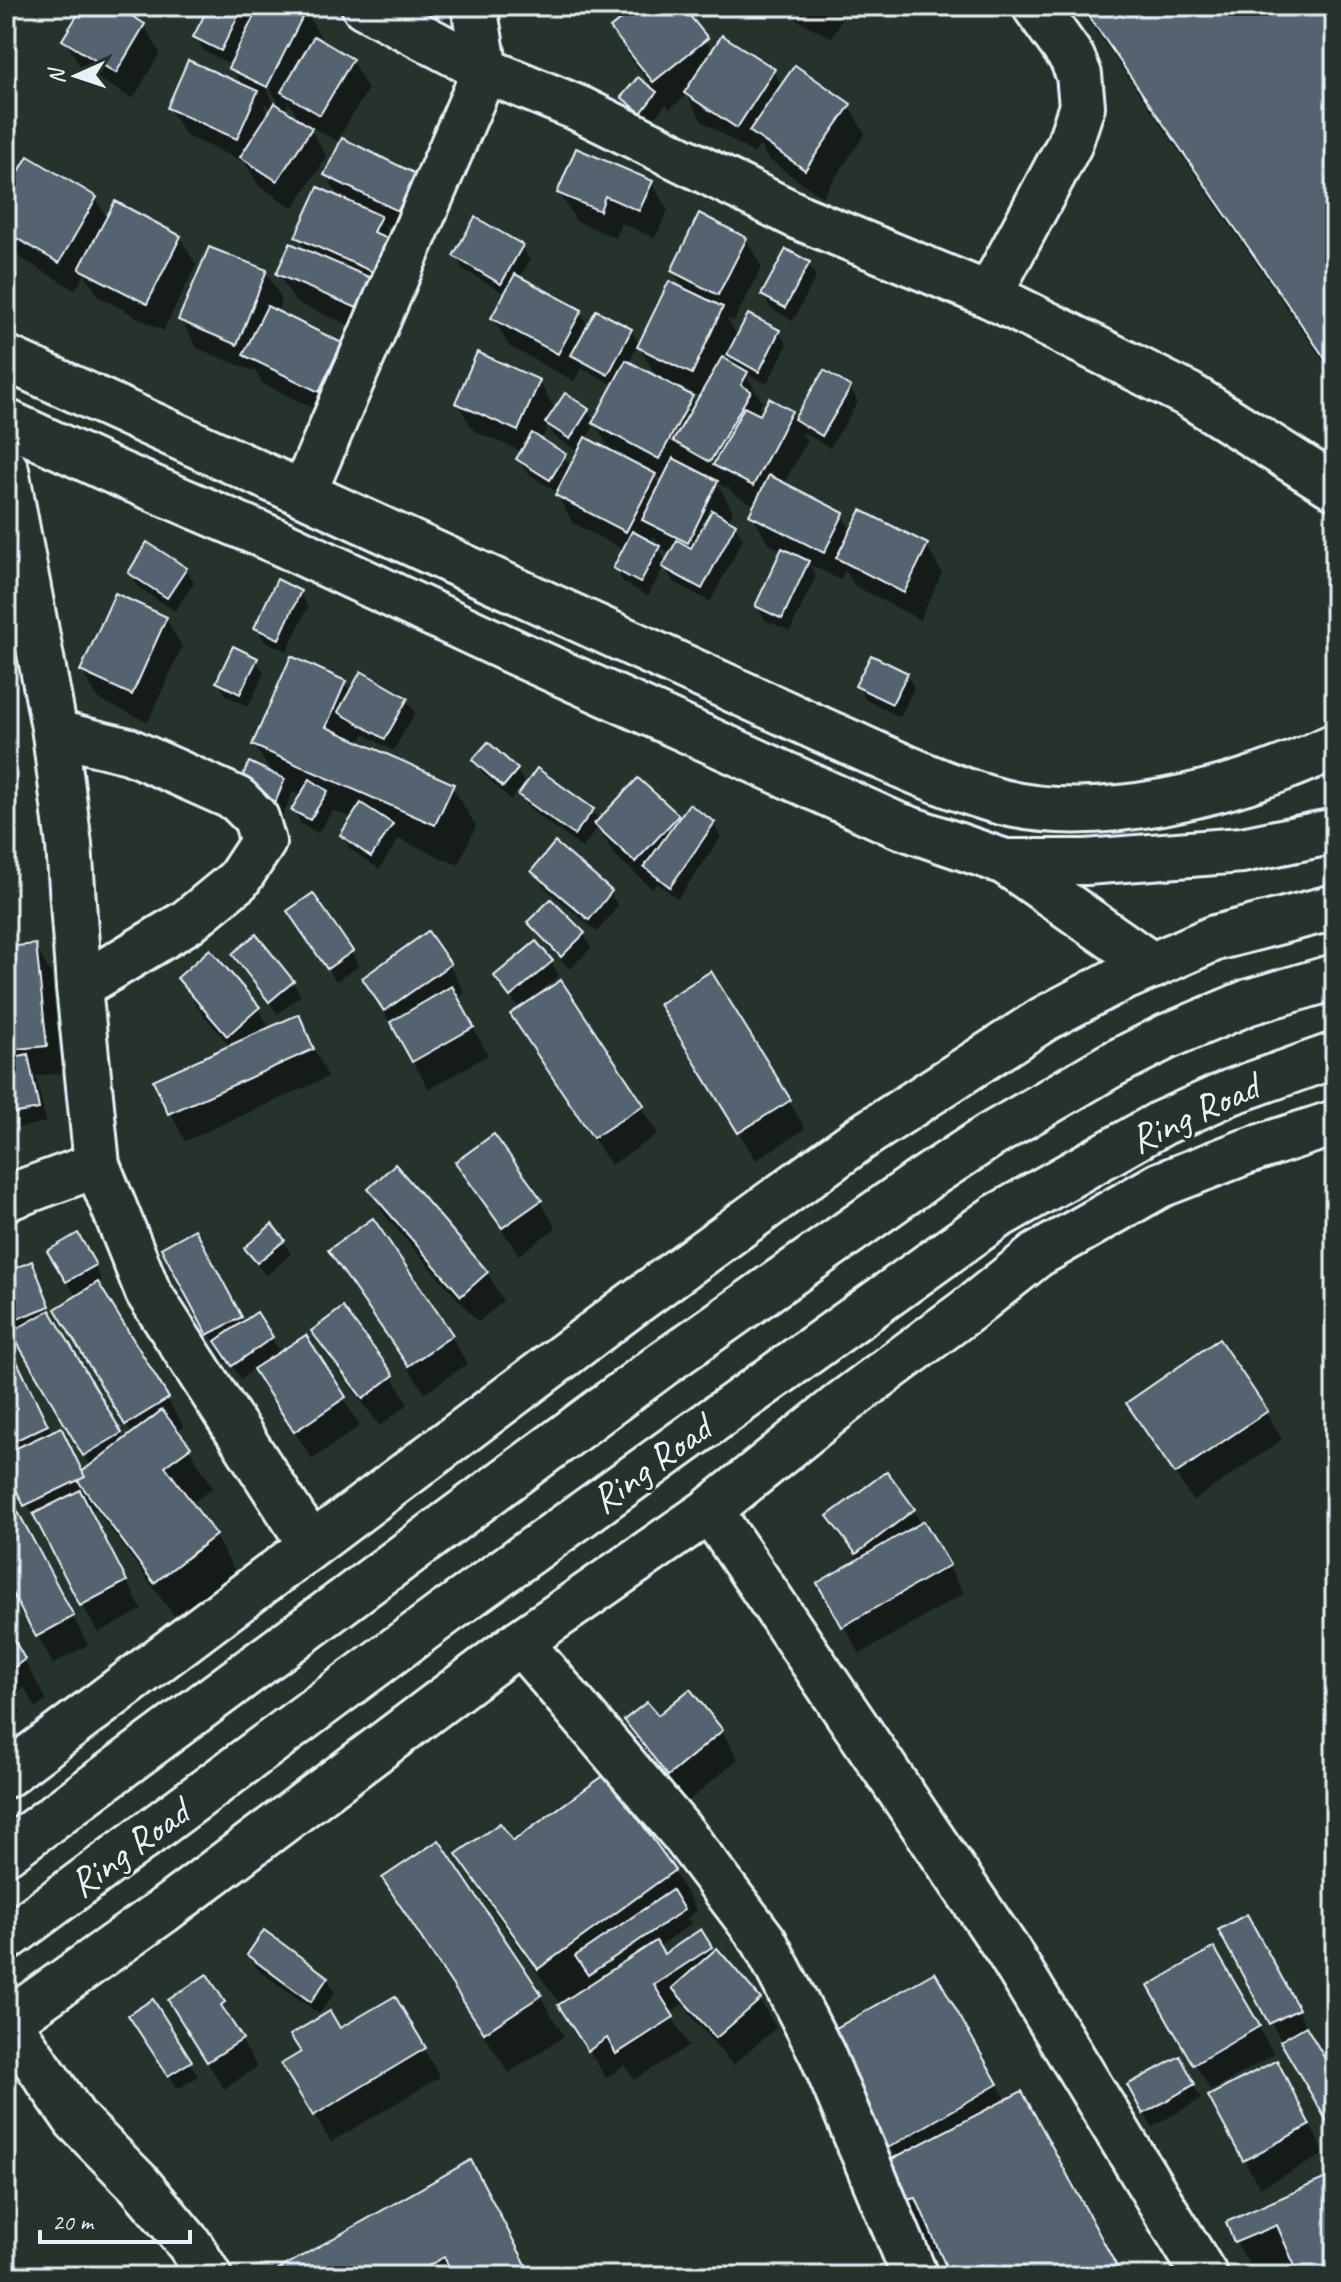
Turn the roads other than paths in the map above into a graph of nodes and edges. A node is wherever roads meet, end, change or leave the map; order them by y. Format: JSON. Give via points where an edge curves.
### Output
{"nodes":[{"id":1,"x":364,"y":6,"type":"edge"},
{"id":2,"x":474,"y":6,"type":"edge"},
{"id":3,"x":1035,"y":6,"type":"edge"},
{"id":4,"x":485,"y":70,"type":"junction"},
{"id":5,"x":989,"y":295,"type":"junction"},
{"id":6,"x":6,"y":358,"type":"edge"},
{"id":7,"x":6,"y":422,"type":"edge"},
{"id":8,"x":6,"y":470,"type":"edge"},
{"id":9,"x":1335,"y":487,"type":"edge"},
{"id":10,"x":303,"y":494,"type":"junction"},
{"id":11,"x":55,"y":733,"type":"junction"},
{"id":12,"x":1335,"y":746,"type":"edge"},
{"id":13,"x":1335,"y":831,"type":"edge"},
{"id":14,"x":1005,"y":862,"type":"junction"},
{"id":15,"x":1335,"y":907,"type":"edge"},
{"id":16,"x":1153,"y":966,"type":"junction"},
{"id":17,"x":1335,"y":977,"type":"edge"},
{"id":18,"x":79,"y":987,"type":"junction"},
{"id":19,"x":1335,"y":1055,"type":"edge"},
{"id":20,"x":1335,"y":1123,"type":"edge"},
{"id":21,"x":97,"y":1165,"type":"junction"},
{"id":22,"x":6,"y":1198,"type":"edge"},
{"id":23,"x":710,"y":1510,"type":"junction"},
{"id":24,"x":311,"y":1545,"type":"junction"},
{"id":25,"x":520,"y":1642,"type":"junction"},
{"id":26,"x":6,"y":1775,"type":"edge"},
{"id":27,"x":6,"y":1852,"type":"edge"},
{"id":28,"x":6,"y":1939,"type":"edge"},
{"id":29,"x":7,"y":2022,"type":"edge"},
{"id":30,"x":209,"y":2276,"type":"edge"},
{"id":31,"x":915,"y":2276,"type":"edge"},
{"id":32,"x":1205,"y":2276,"type":"edge"}],
"edges":[{"from":1,"to":4,"type":"main road"},
{"from":2,"to":4,"type":"main road"},
{"from":3,"to":5,"type":"main road","via":[[1072,58],[1082,106],[1069,145]]},
{"from":4,"to":5,"type":"main road","via":[[594,116],[801,218]]},
{"from":4,"to":10,"type":"main road"},
{"from":5,"to":9,"type":"main road","via":[[1189,395]]},
{"from":6,"to":10,"type":"main road"},
{"from":7,"to":14,"type":"main road","via":[[895,824]]},
{"from":8,"to":11,"type":"main road"},
{"from":10,"to":12,"type":"main road","via":[[824,731],[988,799],[1095,811],[1184,798],[1290,767]]},
{"from":11,"to":18,"type":"main road"},
{"from":11,"to":18,"type":"main road","via":[[129,751],[237,799],[256,818],[263,842],[238,880],[187,922]]},
{"from":13,"to":14,"type":"main road","via":[[1242,850],[1086,862]]},
{"from":14,"to":16,"type":"main road"},
{"from":15,"to":16,"type":"main road","via":[[1215,938]]},
{"from":16,"to":24,"type":"main road","via":[[1044,1019],[862,1137]]},
{"from":17,"to":27,"type":"main road","name":"Ring Road","via":[[1249,1002],[1166,1037],[988,1137],[652,1372]]},
{"from":18,"to":21,"type":"main road"},
{"from":19,"to":28,"type":"main road","name":"Ring Road","via":[[1162,1123],[996,1217],[445,1613]]},
{"from":20,"to":23,"type":"main road","via":[[1160,1185],[1037,1255]]},
{"from":21,"to":22,"type":"main road"},
{"from":21,"to":24,"type":"main road","via":[[148,1292]]},
{"from":23,"to":25,"type":"main road"},
{"from":23,"to":32,"type":"main road","via":[[1008,1951]]},
{"from":24,"to":26,"type":"main road"},
{"from":25,"to":29,"type":"main road"},
{"from":25,"to":31,"type":"main road","via":[[683,1834],[764,1941],[822,2054]]},
{"from":29,"to":30,"type":"main road","via":[[76,2120],[139,2184]]}]}
